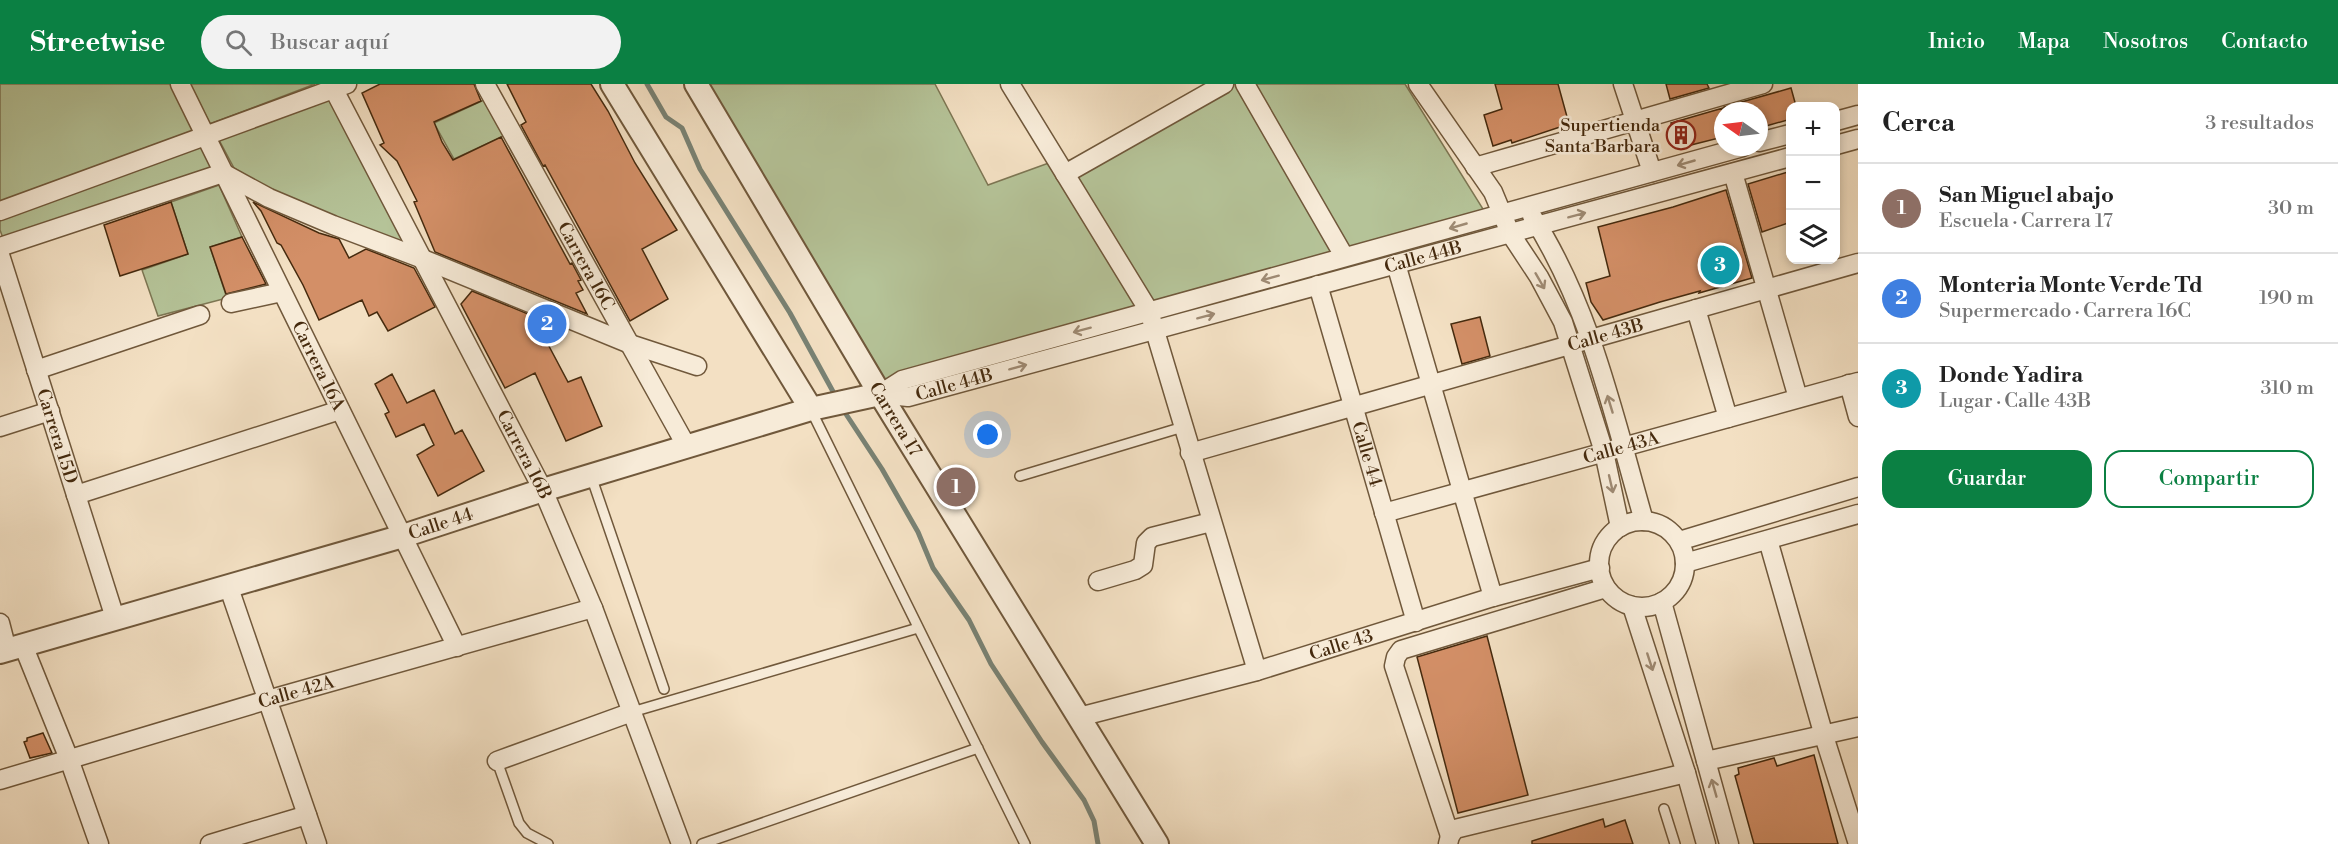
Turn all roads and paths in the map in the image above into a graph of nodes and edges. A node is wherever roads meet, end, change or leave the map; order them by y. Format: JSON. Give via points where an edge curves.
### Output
{"nodes":[{"id":1,"x":180,"y":84,"type":"edge"},
{"id":2,"x":485,"y":84,"type":"edge"},
{"id":3,"x":612,"y":84,"type":"edge"},
{"id":4,"x":696,"y":84,"type":"edge"},
{"id":5,"x":1010,"y":84,"type":"edge"},
{"id":6,"x":1224,"y":84,"type":"edge"},
{"id":7,"x":1245,"y":84,"type":"edge"},
{"id":8,"x":1623,"y":84,"type":"edge"},
{"id":9,"x":1763,"y":84,"type":"edge"},
{"id":10,"x":1421,"y":85,"type":"edge"},
{"id":11,"x":337,"y":86,"type":"edge"},
{"id":12,"x":1858,"y":115,"type":"edge"},
{"id":13,"x":1840,"y":120,"type":"edge"},
{"id":14,"x":1634,"y":121,"type":"junction"},
{"id":15,"x":1786,"y":135,"type":"edge"},
{"id":16,"x":206,"y":136,"type":"junction"},
{"id":17,"x":1858,"y":139,"type":"edge"},
{"id":18,"x":1768,"y":140,"type":"edge"},
{"id":19,"x":1840,"y":144,"type":"edge"},
{"id":20,"x":1714,"y":155,"type":"edge"},
{"id":21,"x":1786,"y":158,"type":"edge"},
{"id":22,"x":1475,"y":167,"type":"junction"},
{"id":23,"x":1652,"y":172,"type":"junction"},
{"id":24,"x":223,"y":173,"type":"junction"},
{"id":25,"x":1733,"y":173,"type":"junction"},
{"id":26,"x":1065,"y":174,"type":"junction"},
{"id":27,"x":1493,"y":192,"type":"junction"},
{"id":28,"x":1526,"y":207,"type":"junction"},
{"id":29,"x":0,"y":211,"type":"edge"},
{"id":30,"x":1501,"y":214,"type":"junction"},
{"id":31,"x":1538,"y":226,"type":"junction"},
{"id":32,"x":1510,"y":233,"type":"junction"},
{"id":33,"x":0,"y":247,"type":"edge"},
{"id":34,"x":0,"y":255,"type":"edge"},
{"id":35,"x":1344,"y":256,"type":"junction"},
{"id":36,"x":423,"y":259,"type":"junction"},
{"id":37,"x":1858,"y":263,"type":"edge"},
{"id":38,"x":1396,"y":264,"type":"junction"},
{"id":39,"x":1318,"y":285,"type":"junction"},
{"id":40,"x":1767,"y":289,"type":"junction"},
{"id":41,"x":282,"y":292,"type":"junction"},
{"id":42,"x":231,"y":303,"type":"dead end"},
{"id":43,"x":609,"y":308,"type":"junction"},
{"id":44,"x":1696,"y":309,"type":"junction"},
{"id":45,"x":1149,"y":311,"type":"junction"},
{"id":46,"x":200,"y":315,"type":"dead end"},
{"id":47,"x":581,"y":323,"type":"junction"},
{"id":48,"x":1154,"y":330,"type":"junction"},
{"id":49,"x":1590,"y":339,"type":"junction"},
{"id":50,"x":630,"y":344,"type":"junction"},
{"id":51,"x":1571,"y":344,"type":"junction"},
{"id":52,"x":697,"y":366,"type":"dead end"},
{"id":53,"x":36,"y":370,"type":"junction"},
{"id":54,"x":935,"y":370,"type":"junction"},
{"id":55,"x":1854,"y":383,"type":"edge"},
{"id":56,"x":1431,"y":384,"type":"junction"},
{"id":57,"x":940,"y":388,"type":"junction"},
{"id":58,"x":880,"y":394,"type":"junction"},
{"id":59,"x":1798,"y":398,"type":"junction"},
{"id":60,"x":1353,"y":406,"type":"junction"},
{"id":61,"x":815,"y":409,"type":"junction"},
{"id":62,"x":340,"y":410,"type":"junction"},
{"id":63,"x":50,"y":411,"type":"junction"},
{"id":64,"x":1858,"y":417,"type":"edge"},
{"id":65,"x":1728,"y":418,"type":"junction"},
{"id":66,"x":0,"y":427,"type":"edge"},
{"id":67,"x":1183,"y":427,"type":"junction"},
{"id":68,"x":687,"y":447,"type":"junction"},
{"id":69,"x":1623,"y":447,"type":"junction"},
{"id":70,"x":1604,"y":452,"type":"junction"},
{"id":71,"x":1190,"y":453,"type":"junction"},
{"id":72,"x":591,"y":476,"type":"junction"},
{"id":73,"x":1020,"y":476,"type":"dead end"},
{"id":74,"x":1858,"y":487,"type":"edge"},
{"id":75,"x":543,"y":490,"type":"junction"},
{"id":76,"x":1464,"y":491,"type":"junction"},
{"id":77,"x":76,"y":495,"type":"junction"},
{"id":78,"x":1384,"y":513,"type":"junction"},
{"id":79,"x":1858,"y":514,"type":"edge"},
{"id":80,"x":1644,"y":521,"type":"junction"},
{"id":81,"x":1211,"y":522,"type":"junction"},
{"id":82,"x":1620,"y":527,"type":"junction"},
{"id":83,"x":403,"y":536,"type":"junction"},
{"id":84,"x":1768,"y":540,"type":"junction"},
{"id":85,"x":1679,"y":541,"type":"junction"},
{"id":86,"x":1685,"y":563,"type":"junction"},
{"id":87,"x":1600,"y":568,"type":"junction"},
{"id":88,"x":1098,"y":581,"type":"dead end"},
{"id":89,"x":228,"y":585,"type":"junction"},
{"id":90,"x":1606,"y":588,"type":"junction"},
{"id":91,"x":1493,"y":597,"type":"junction"},
{"id":92,"x":1662,"y":602,"type":"junction"},
{"id":93,"x":1632,"y":606,"type":"junction"},
{"id":94,"x":593,"y":608,"type":"junction"},
{"id":95,"x":115,"y":618,"type":"junction"},
{"id":96,"x":1416,"y":622,"type":"junction"},
{"id":97,"x":0,"y":623,"type":"edge"},
{"id":98,"x":918,"y":628,"type":"junction"},
{"id":99,"x":457,"y":647,"type":"junction"},
{"id":100,"x":10,"y":649,"type":"edge"},
{"id":101,"x":1257,"y":671,"type":"junction"},
{"id":102,"x":664,"y":689,"type":"dead end"},
{"id":103,"x":267,"y":700,"type":"junction"},
{"id":104,"x":632,"y":712,"type":"junction"},
{"id":105,"x":1079,"y":717,"type":"junction"},
{"id":106,"x":1858,"y":727,"type":"edge"},
{"id":107,"x":1824,"y":736,"type":"junction"},
{"id":108,"x":978,"y":748,"type":"junction"},
{"id":109,"x":69,"y":759,"type":"junction"},
{"id":110,"x":497,"y":761,"type":"joint"},
{"id":111,"x":1706,"y":761,"type":"junction"},
{"id":112,"x":1686,"y":773,"type":"junction"},
{"id":113,"x":0,"y":780,"type":"edge"},
{"id":114,"x":1664,"y":808,"type":"dead end"},
{"id":115,"x":307,"y":815,"type":"junction"},
{"id":116,"x":1449,"y":840,"type":"edge"},
{"id":117,"x":99,"y":844,"type":"edge"},
{"id":118,"x":210,"y":844,"type":"edge"},
{"id":119,"x":317,"y":844,"type":"edge"},
{"id":120,"x":548,"y":844,"type":"edge"},
{"id":121,"x":681,"y":844,"type":"edge"},
{"id":122,"x":702,"y":844,"type":"edge"},
{"id":123,"x":1025,"y":844,"type":"edge"},
{"id":124,"x":1157,"y":844,"type":"edge"},
{"id":125,"x":1674,"y":844,"type":"edge"},
{"id":126,"x":1706,"y":844,"type":"edge"},
{"id":127,"x":1730,"y":844,"type":"edge"},
{"id":128,"x":1858,"y":844,"type":"edge"}],
"edges":[{"from":1,"to":16,"type":"street","name":"Carrera 16A"},
{"from":2,"to":43,"type":"street","name":"Carrera 16C"},
{"from":3,"to":61,"type":"street"},
{"from":4,"to":58,"type":"street","name":"Carrera 17"},
{"from":5,"to":26,"type":"street"},
{"from":6,"to":26,"type":"street"},
{"from":7,"to":35,"type":"street"},
{"from":8,"to":14,"type":"street"},
{"from":9,"to":14,"type":"street"},
{"from":10,"to":22,"type":"street"},
{"from":11,"to":16,"type":"street"},
{"from":11,"to":36,"type":"street","name":"Carrera 16B"},
{"from":12,"to":13,"type":"street"},
{"from":14,"to":22,"type":"street"},
{"from":14,"to":23,"type":"street"},
{"from":15,"to":18,"type":"street"},
{"from":16,"to":24,"type":"street","name":"Carrera 16A"},
{"from":16,"to":29,"type":"street"},
{"from":17,"to":19,"type":"street"},
{"from":20,"to":23,"type":"street","name":"Calle 44B","one_way":true},
{"from":21,"to":25,"type":"street","name":"Calle 44B"},
{"from":22,"to":27,"type":"street"},
{"from":23,"to":28,"type":"street","name":"Calle 44B"},
{"from":24,"to":33,"type":"street"},
{"from":24,"to":36,"type":"street","via":[[269,198]]},
{"from":24,"to":41,"type":"street","name":"Carrera 16A"},
{"from":31,"to":25,"type":"street","name":"Calle 44B","one_way":true},
{"from":25,"to":40,"type":"street"},
{"from":26,"to":45,"type":"street"},
{"from":27,"to":28,"type":"street"},
{"from":27,"to":30,"type":"street"},
{"from":28,"to":30,"type":"street","name":"Calle 44B"},
{"from":28,"to":31,"type":"street"},
{"from":30,"to":32,"type":"street"},
{"from":30,"to":35,"type":"street","name":"Calle 44B","one_way":true},
{"from":31,"to":32,"type":"street","name":"Calle 44B"},
{"from":31,"to":49,"type":"street","via":[[1575,297]]},
{"from":32,"to":38,"type":"street","name":"Calle 44B"},
{"from":32,"to":51,"type":"street","one_way":true,"via":[[1539,277]]},
{"from":34,"to":53,"type":"street","name":"Carrera 15D"},
{"from":35,"to":45,"type":"street","name":"Calle 44B","one_way":true},
{"from":36,"to":47,"type":"street"},
{"from":36,"to":75,"type":"street","name":"Carrera 16B"},
{"from":37,"to":40,"type":"street","name":"Calle 43B"},
{"from":38,"to":39,"type":"street","name":"Calle 44B"},
{"from":38,"to":56,"type":"street"},
{"from":48,"to":39,"type":"street","name":"Calle 44B","one_way":true},
{"from":39,"to":60,"type":"street","name":"Calle 44"},
{"from":40,"to":44,"type":"street","name":"Calle 43B"},
{"from":40,"to":59,"type":"street"},
{"from":41,"to":42,"type":"street"},
{"from":41,"to":62,"type":"street","name":"Carrera 16A"},
{"from":43,"to":47,"type":"street"},
{"from":43,"to":50,"type":"street","name":"Carrera 16C"},
{"from":44,"to":49,"type":"street","name":"Calle 43B"},
{"from":44,"to":65,"type":"street"},
{"from":45,"to":48,"type":"street"},
{"from":45,"to":54,"type":"street","name":"Calle 44B","one_way":true},
{"from":46,"to":53,"type":"street"},
{"from":47,"to":50,"type":"street"},
{"from":57,"to":48,"type":"street","name":"Calle 44B","one_way":true},
{"from":48,"to":67,"type":"street"},
{"from":49,"to":51,"type":"street","name":"Calle 43B"},
{"from":69,"to":49,"type":"street","one_way":true},
{"from":50,"to":52,"type":"street"},
{"from":50,"to":68,"type":"street","name":"Carrera 16C"},
{"from":51,"to":56,"type":"street","name":"Calle 43B"},
{"from":51,"to":70,"type":"street"},
{"from":53,"to":63,"type":"street","name":"Carrera 15D"},
{"from":54,"to":57,"type":"street"},
{"from":54,"to":58,"type":"street","name":"Calle 44B","via":[[902,380]]},
{"from":55,"to":59,"type":"street","name":"Calle 43A"},
{"from":55,"to":64,"type":"street"},
{"from":56,"to":60,"type":"street","name":"Calle 43B"},
{"from":56,"to":76,"type":"street"},
{"from":57,"to":58,"type":"street","name":"Calle 44B","via":[[908,397]]},
{"from":58,"to":61,"type":"street","name":"Calle 44"},
{"from":58,"to":105,"type":"street","name":"Carrera 17"},
{"from":59,"to":65,"type":"street","name":"Calle 43A"},
{"from":60,"to":71,"type":"street","name":"Calle 43B"},
{"from":60,"to":78,"type":"street","name":"Calle 44"},
{"from":61,"to":68,"type":"street","name":"Calle 44"},
{"from":61,"to":98,"type":"lane"},
{"from":62,"to":77,"type":"street"},
{"from":62,"to":83,"type":"street","name":"Carrera 16A"},
{"from":63,"to":66,"type":"street"},
{"from":63,"to":77,"type":"street","name":"Carrera 15D"},
{"from":65,"to":69,"type":"street","name":"Calle 43A"},
{"from":67,"to":71,"type":"street"},
{"from":67,"to":73,"type":"lane"},
{"from":68,"to":72,"type":"street","name":"Calle 44"},
{"from":69,"to":70,"type":"street","name":"Calle 43A"},
{"from":69,"to":80,"type":"street"},
{"from":70,"to":76,"type":"street","name":"Calle 43A"},
{"from":70,"to":82,"type":"street","one_way":true},
{"from":71,"to":81,"type":"street"},
{"from":72,"to":75,"type":"street","name":"Calle 44"},
{"from":72,"to":102,"type":"lane"},
{"from":74,"to":85,"type":"street"},
{"from":75,"to":83,"type":"street","name":"Calle 44"},
{"from":75,"to":94,"type":"street","name":"Carrera 16B"},
{"from":76,"to":78,"type":"street","name":"Calle 43A"},
{"from":76,"to":91,"type":"street"},
{"from":77,"to":95,"type":"street","name":"Carrera 15D"},
{"from":78,"to":96,"type":"street","name":"Calle 44"},
{"from":79,"to":84,"type":"street"},
{"from":80,"to":82,"type":"street"},
{"from":80,"to":85,"type":"street","via":[[1664,526]]},
{"from":81,"to":88,"type":"street","via":[[1152,537],[1146,543],[1143,565]]},
{"from":81,"to":101,"type":"street"},
{"from":82,"to":87,"type":"street","via":[[1604,544]]},
{"from":83,"to":89,"type":"street","name":"Calle 44"},
{"from":83,"to":99,"type":"street","name":"Carrera 16A"},
{"from":84,"to":86,"type":"street"},
{"from":84,"to":107,"type":"street"},
{"from":85,"to":86,"type":"street"},
{"from":86,"to":92,"type":"street","via":[[1681,582]]},
{"from":87,"to":90,"type":"street"},
{"from":87,"to":91,"type":"street","name":"Calle 43"},
{"from":89,"to":95,"type":"street","name":"Calle 44"},
{"from":89,"to":103,"type":"street"},
{"from":90,"to":93,"type":"street"},
{"from":90,"to":116,"type":"street","via":[[1401,650],[1396,657],[1394,666]]},
{"from":91,"to":96,"type":"street","name":"Calle 43"},
{"from":92,"to":93,"type":"street"},
{"from":92,"to":111,"type":"street"},
{"from":93,"to":112,"type":"street","one_way":true},
{"from":94,"to":99,"type":"street","name":"Calle 42A"},
{"from":94,"to":104,"type":"street","name":"Carrera 16B"},
{"from":95,"to":100,"type":"street","name":"Calle 44"},
{"from":96,"to":101,"type":"street","name":"Calle 43"},
{"from":97,"to":100,"type":"street"},
{"from":98,"to":104,"type":"lane"},
{"from":98,"to":108,"type":"lane"},
{"from":99,"to":103,"type":"street","name":"Calle 42A"},
{"from":100,"to":109,"type":"street"},
{"from":101,"to":105,"type":"street","name":"Calle 43"},
{"from":103,"to":109,"type":"street","name":"Calle 42A"},
{"from":103,"to":115,"type":"street"},
{"from":104,"to":110,"type":"street"},
{"from":104,"to":121,"type":"street","name":"Carrera 16B"},
{"from":105,"to":124,"type":"street","name":"Carrera 17"},
{"from":106,"to":107,"type":"street"},
{"from":107,"to":111,"type":"street"},
{"from":107,"to":128,"type":"street"},
{"from":108,"to":122,"type":"lane"},
{"from":108,"to":123,"type":"lane"},
{"from":109,"to":113,"type":"street","name":"Calle 42A"},
{"from":109,"to":117,"type":"street"},
{"from":110,"to":120,"type":"lane","via":[[519,823],[527,833]]},
{"from":127,"to":111,"type":"street","one_way":true},
{"from":112,"to":116,"type":"street","via":[[1455,829]]},
{"from":112,"to":126,"type":"street"},
{"from":114,"to":125,"type":"lane"},
{"from":115,"to":118,"type":"street"},
{"from":115,"to":119,"type":"street"}]}
